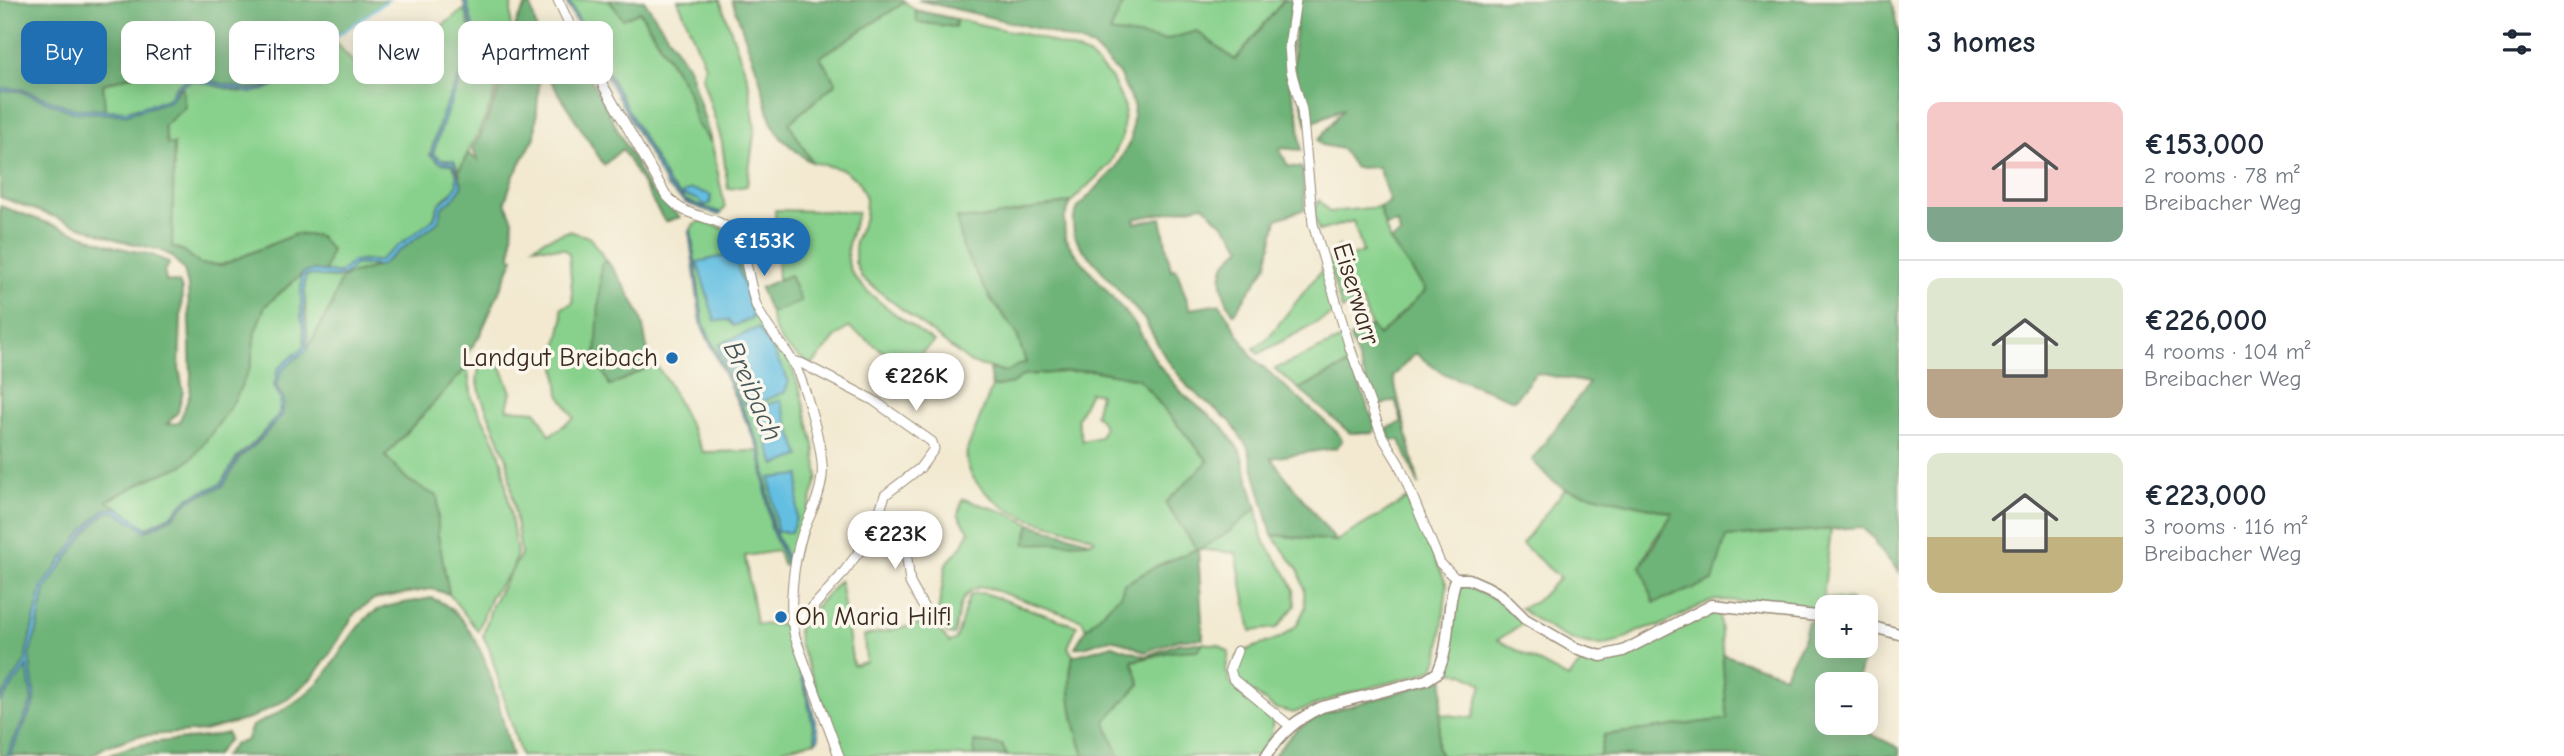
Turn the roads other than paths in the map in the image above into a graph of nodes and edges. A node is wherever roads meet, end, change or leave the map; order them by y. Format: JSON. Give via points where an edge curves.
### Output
{"nodes":[{"id":1,"x":558,"y":0,"type":"edge"},
{"id":2,"x":1296,"y":0,"type":"edge"},
{"id":3,"x":793,"y":361,"type":"junction"},
{"id":4,"x":883,"y":520,"type":"junction"},
{"id":5,"x":1456,"y":579,"type":"junction"},
{"id":6,"x":924,"y":608,"type":"dead end"},
{"id":7,"x":1815,"y":616,"type":"edge"},
{"id":8,"x":791,"y":622,"type":"junction"},
{"id":9,"x":1878,"y":628,"type":"edge"},
{"id":10,"x":1899,"y":634,"type":"edge"},
{"id":11,"x":1237,"y":651,"type":"dead end"},
{"id":12,"x":1290,"y":726,"type":"junction"},
{"id":13,"x":839,"y":756,"type":"edge"},
{"id":14,"x":1266,"y":756,"type":"edge"}],
"edges":[{"from":1,"to":3,"type":"street","via":[[666,195],[679,208],[723,225],[740,245],[756,305]]},
{"from":2,"to":5,"type":"street","name":"Eiserwarr","via":[[1289,47],[1303,110],[1313,224],[1382,436],[1399,464],[1440,563]]},
{"from":3,"to":4,"type":"street","via":[[873,400],[932,442],[934,449],[920,468],[885,495]]},
{"from":3,"to":8,"type":"street","via":[[822,467],[820,489],[799,544]]},
{"from":4,"to":6,"type":"street","via":[[906,550],[910,583]]},
{"from":4,"to":8,"type":"street","via":[[840,577],[801,620]]},
{"from":5,"to":7,"type":"street","via":[[1486,587],[1525,619],[1575,648],[1601,656],[1623,651],[1712,606]]},
{"from":5,"to":12,"type":"street","via":[[1437,673],[1322,708]]},
{"from":8,"to":13,"type":"street"},
{"from":9,"to":10,"type":"street"},
{"from":11,"to":12,"type":"street","via":[[1230,669],[1233,679]]},
{"from":12,"to":14,"type":"street"}]}
